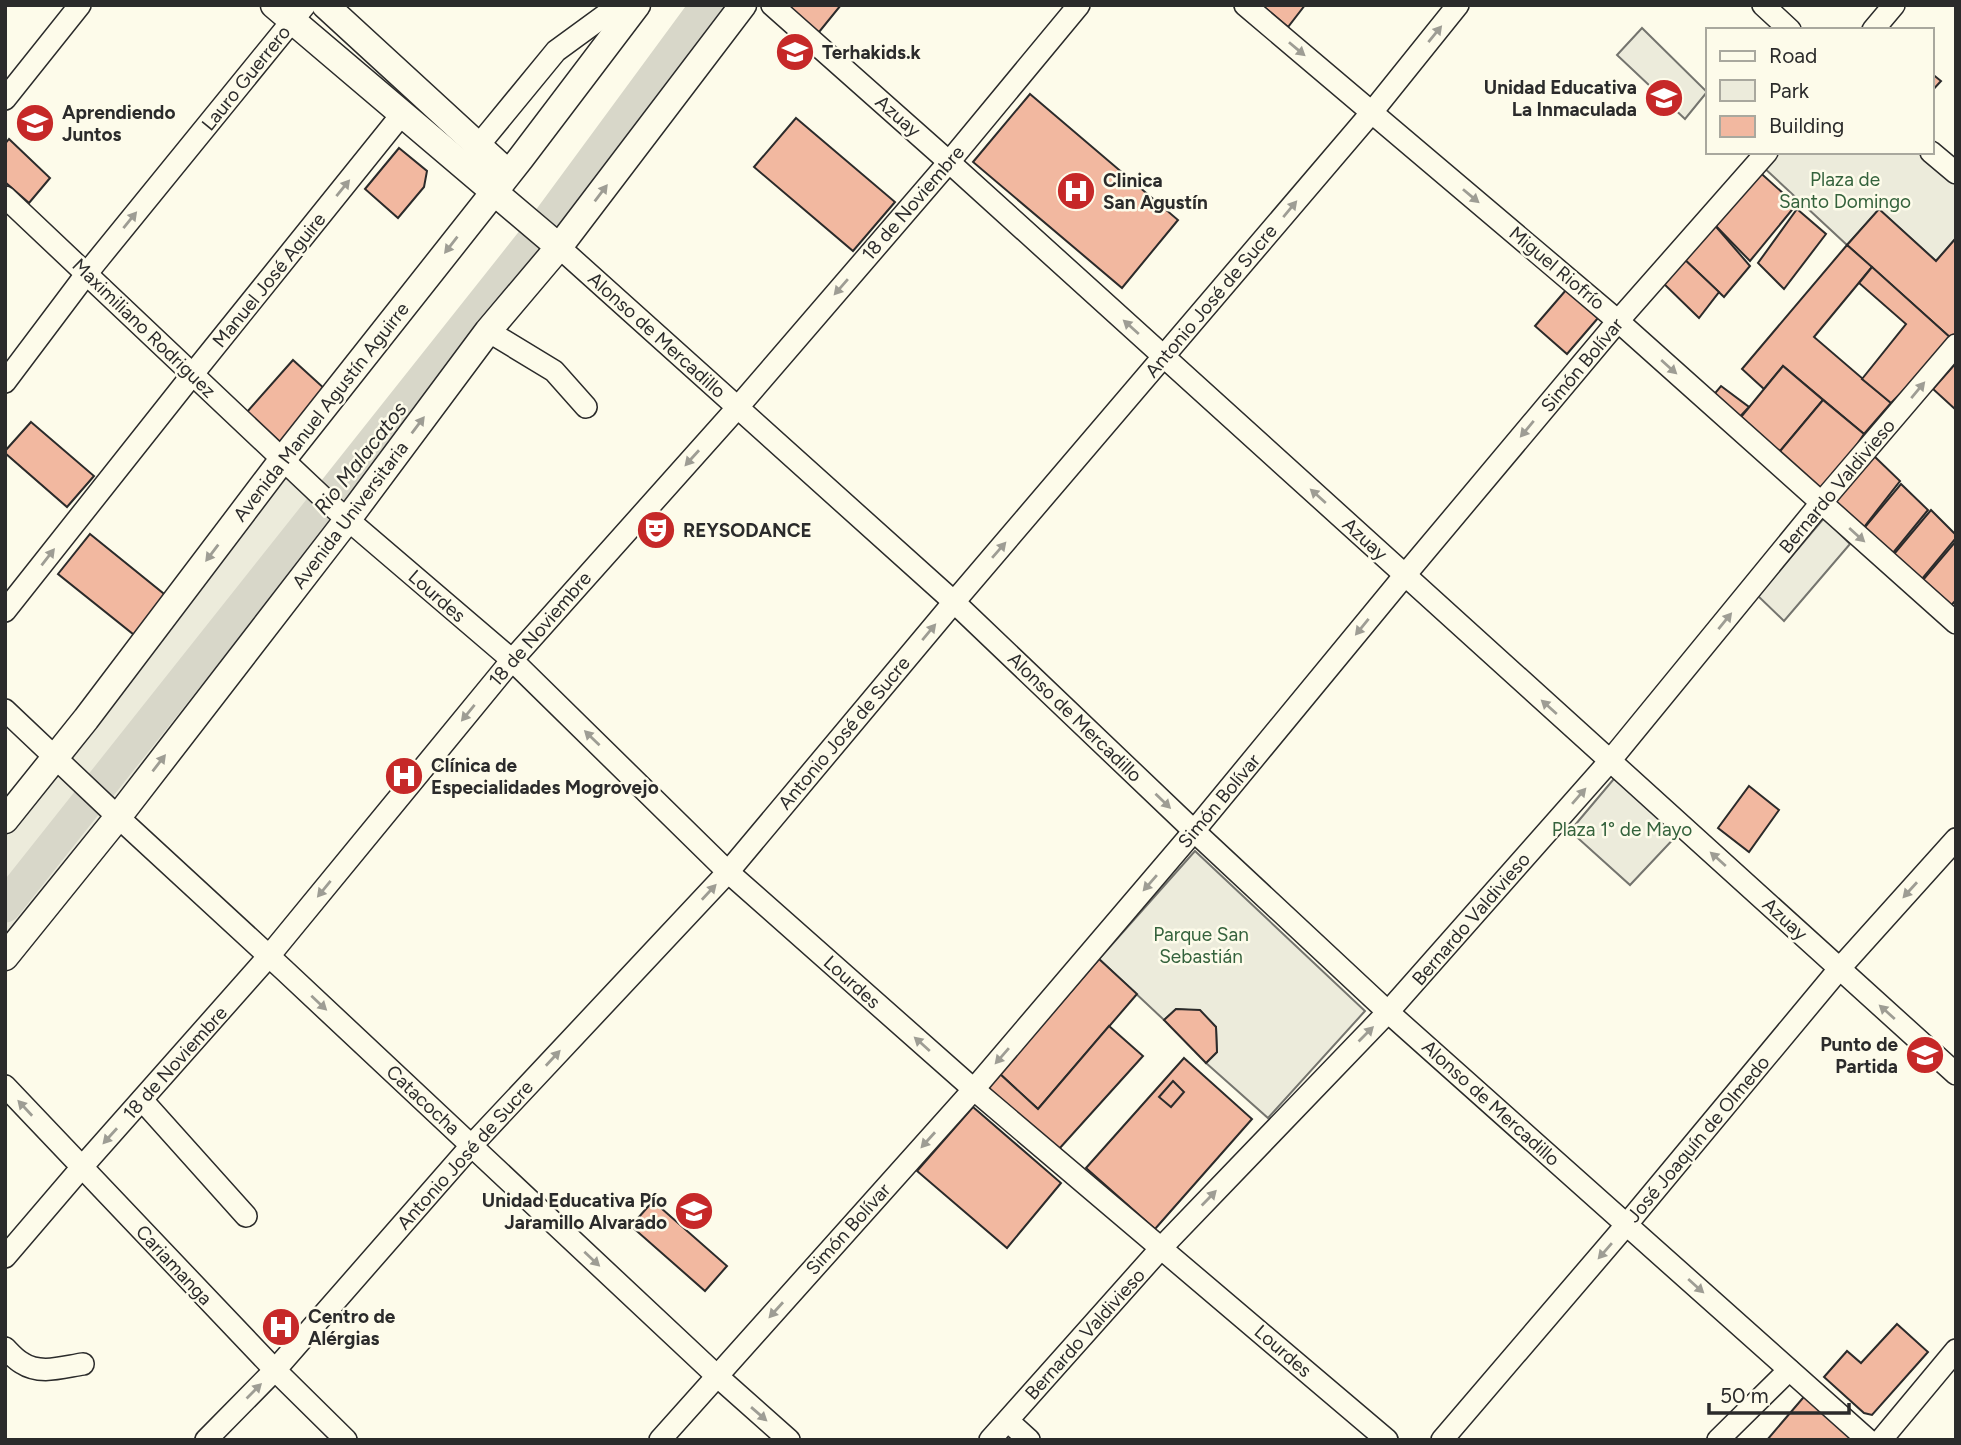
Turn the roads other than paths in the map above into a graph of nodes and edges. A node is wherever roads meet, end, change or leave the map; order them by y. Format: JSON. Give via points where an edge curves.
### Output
{"nodes":[{"id":1,"x":80,"y":5,"type":"edge"},
{"id":2,"x":325,"y":5,"type":"edge"},
{"id":3,"x":619,"y":5,"type":"edge"},
{"id":4,"x":637,"y":5,"type":"edge"},
{"id":5,"x":743,"y":5,"type":"edge"},
{"id":6,"x":772,"y":5,"type":"edge"},
{"id":7,"x":1079,"y":5,"type":"edge"},
{"id":8,"x":1245,"y":5,"type":"edge"},
{"id":9,"x":1458,"y":5,"type":"edge"},
{"id":10,"x":1763,"y":5,"type":"edge"},
{"id":11,"x":1894,"y":5,"type":"edge"},
{"id":12,"x":290,"y":10,"type":"edge"},
{"id":13,"x":1788,"y":28,"type":"edge"},
{"id":14,"x":1875,"y":28,"type":"edge"},
{"id":15,"x":5,"y":99,"type":"edge"},
{"id":16,"x":1372,"y":112,"type":"junction"},
{"id":17,"x":402,"y":114,"type":"junction"},
{"id":18,"x":441,"y":129,"type":"junction"},
{"id":19,"x":478,"y":146,"type":"junction"},
{"id":20,"x":1765,"y":154,"type":"edge"},
{"id":21,"x":1933,"y":154,"type":"edge"},
{"id":22,"x":949,"y":162,"type":"junction"},
{"id":23,"x":1956,"y":173,"type":"edge"},
{"id":24,"x":501,"y":188,"type":"junction"},
{"id":25,"x":5,"y":197,"type":"edge"},
{"id":26,"x":552,"y":241,"type":"junction"},
{"id":27,"x":87,"y":274,"type":"junction"},
{"id":28,"x":1618,"y":321,"type":"junction"},
{"id":29,"x":488,"y":331,"type":"junction"},
{"id":30,"x":1956,"y":345,"type":"edge"},
{"id":31,"x":1164,"y":357,"type":"junction"},
{"id":32,"x":192,"y":374,"type":"junction"},
{"id":33,"x":5,"y":382,"type":"edge"},
{"id":34,"x":586,"y":407,"type":"dead end"},
{"id":35,"x":738,"y":407,"type":"junction"},
{"id":36,"x":291,"y":467,"type":"junction"},
{"id":37,"x":1821,"y":503,"type":"junction"},
{"id":38,"x":340,"y":513,"type":"junction"},
{"id":39,"x":1405,"y":575,"type":"junction"},
{"id":40,"x":954,"y":602,"type":"junction"},
{"id":41,"x":5,"y":611,"type":"edge"},
{"id":42,"x":1956,"y":623,"type":"edge"},
{"id":43,"x":512,"y":660,"type":"junction"},
{"id":44,"x":5,"y":710,"type":"edge"},
{"id":45,"x":1609,"y":762,"type":"junction"},
{"id":46,"x":61,"y":763,"type":"junction"},
{"id":47,"x":110,"y":810,"type":"junction"},
{"id":48,"x":5,"y":820,"type":"edge"},
{"id":49,"x":1194,"y":831,"type":"junction"},
{"id":50,"x":1956,"y":839,"type":"edge"},
{"id":51,"x":728,"y":872,"type":"junction"},
{"id":52,"x":269,"y":956,"type":"junction"},
{"id":53,"x":5,"y":957,"type":"edge"},
{"id":54,"x":1840,"y":968,"type":"junction"},
{"id":55,"x":1388,"y":1012,"type":"junction"},
{"id":56,"x":1956,"y":1074,"type":"edge"},
{"id":57,"x":5,"y":1086,"type":"edge"},
{"id":58,"x":974,"y":1089,"type":"junction"},
{"id":59,"x":142,"y":1100,"type":"junction"},
{"id":60,"x":471,"y":1146,"type":"junction"},
{"id":61,"x":82,"y":1167,"type":"junction"},
{"id":62,"x":246,"y":1216,"type":"dead end"},
{"id":63,"x":1628,"y":1224,"type":"junction"},
{"id":64,"x":1162,"y":1247,"type":"junction"},
{"id":65,"x":5,"y":1257,"type":"edge"},
{"id":66,"x":5,"y":1348,"type":"edge"},
{"id":67,"x":1956,"y":1350,"type":"edge"},
{"id":68,"x":83,"y":1364,"type":"dead end"},
{"id":69,"x":275,"y":1370,"type":"junction"},
{"id":70,"x":1789,"y":1370,"type":"junction"},
{"id":71,"x":717,"y":1376,"type":"junction"},
{"id":72,"x":1008,"y":1421,"type":"junction"},
{"id":73,"x":206,"y":1440,"type":"edge"},
{"id":74,"x":346,"y":1440,"type":"edge"},
{"id":75,"x":660,"y":1440,"type":"edge"},
{"id":76,"x":789,"y":1440,"type":"edge"},
{"id":77,"x":990,"y":1440,"type":"edge"},
{"id":78,"x":1029,"y":1440,"type":"edge"},
{"id":79,"x":1387,"y":1440,"type":"edge"},
{"id":80,"x":1443,"y":1440,"type":"edge"},
{"id":81,"x":1718,"y":1440,"type":"edge"},
{"id":82,"x":1868,"y":1440,"type":"edge"},
{"id":83,"x":1881,"y":1440,"type":"edge"}],
"edges":[{"from":1,"to":15,"type":"street"},
{"from":2,"to":18,"type":"main road","name":"Alonso de Mercadillo"},
{"from":3,"to":19,"type":"street","via":[[556,51]]},
{"from":4,"to":24,"type":"main road","name":"Avenida Manuel Agustín Aguirre"},
{"from":26,"to":5,"type":"main road","name":"Avenida Universitaria","one_way":true},
{"from":6,"to":22,"type":"street","name":"Azuay"},
{"from":7,"to":22,"type":"street","name":"18 de Noviembre"},
{"from":8,"to":16,"type":"street","name":"Miguel Riofrío","one_way":true},
{"from":16,"to":9,"type":"street","name":"Antonio José de Sucre","one_way":true},
{"from":10,"to":13,"type":"street"},
{"from":11,"to":14,"type":"street"},
{"from":12,"to":17,"type":"main road","name":"Alonso de Mercadillo"},
{"from":27,"to":12,"type":"street","name":"Lauro Guerrero","one_way":true},
{"from":16,"to":28,"type":"street","name":"Miguel Riofrío","one_way":true},
{"from":31,"to":16,"type":"street","name":"Antonio José de Sucre","one_way":true},
{"from":17,"to":18,"type":"main road","name":"Alonso de Mercadillo"},
{"from":32,"to":17,"type":"street","name":"Manuel José Aguire","one_way":true},
{"from":18,"to":19,"type":"main road","name":"Alonso de Mercadillo"},
{"from":18,"to":24,"type":"main road","name":"Alonso de Mercadillo"},
{"from":19,"to":24,"type":"main road","name":"Alonso de Mercadillo"},
{"from":20,"to":28,"type":"street","name":"Simón Bolívar"},
{"from":21,"to":23,"type":"street"},
{"from":31,"to":22,"type":"street","name":"Azuay","one_way":true},
{"from":22,"to":35,"type":"street","name":"18 de Noviembre","one_way":true},
{"from":24,"to":26,"type":"main road","name":"Alonso de Mercadillo"},
{"from":24,"to":36,"type":"main road","name":"Avenida Manuel Agustín Aguirre","one_way":true},
{"from":25,"to":27,"type":"street","name":"Maximiliano Rodriguez"},
{"from":26,"to":29,"type":"main road","name":"Avenida Universitaria"},
{"from":26,"to":35,"type":"street","name":"Alonso de Mercadillo"},
{"from":27,"to":32,"type":"street","name":"Maximiliano Rodriguez"},
{"from":27,"to":33,"type":"street","name":"Lauro Guerrero"},
{"from":28,"to":37,"type":"street","name":"Miguel Riofrío","one_way":true},
{"from":28,"to":39,"type":"street","name":"Simón Bolívar","one_way":true},
{"from":29,"to":34,"type":"street","via":[[554,371]]},
{"from":38,"to":29,"type":"main road","name":"Avenida Universitaria","one_way":true},
{"from":37,"to":30,"type":"street","name":"Bernardo Valdivieso","one_way":true},
{"from":39,"to":31,"type":"street","name":"Azuay","one_way":true},
{"from":40,"to":31,"type":"street","name":"Antonio José de Sucre","one_way":true},
{"from":32,"to":36,"type":"street","name":"Maximiliano Rodriguez"},
{"from":41,"to":32,"type":"street","name":"Manuel José Aguire","one_way":true},
{"from":35,"to":40,"type":"street","name":"Alonso de Mercadillo"},
{"from":35,"to":43,"type":"street","name":"18 de Noviembre","one_way":true},
{"from":36,"to":38,"type":"street","name":"Maximiliano Rodriguez"},
{"from":36,"to":46,"type":"main road","name":"Avenida Manuel Agustín Aguirre","one_way":true},
{"from":37,"to":42,"type":"street","name":"Miguel Riofrío","one_way":true},
{"from":45,"to":37,"type":"street","name":"Bernardo Valdivieso","one_way":true},
{"from":38,"to":43,"type":"street","name":"Lourdes"},
{"from":47,"to":38,"type":"main road","name":"Avenida Universitaria","one_way":true},
{"from":45,"to":39,"type":"street","name":"Azuay","one_way":true},
{"from":39,"to":49,"type":"street","name":"Simón Bolívar","one_way":true},
{"from":40,"to":49,"type":"street","name":"Alonso de Mercadillo","one_way":true},
{"from":51,"to":40,"type":"street","name":"Antonio José de Sucre","one_way":true},
{"from":51,"to":43,"type":"street","name":"Lourdes","one_way":true},
{"from":43,"to":52,"type":"street","name":"18 de Noviembre","one_way":true},
{"from":44,"to":46,"type":"street","name":"Catacocha"},
{"from":54,"to":45,"type":"street","name":"Azuay","one_way":true},
{"from":55,"to":45,"type":"street","name":"Bernardo Valdivieso","one_way":true},
{"from":46,"to":47,"type":"street","name":"Catacocha"},
{"from":46,"to":48,"type":"main road","name":"Avenida Manuel Agustín Aguirre"},
{"from":47,"to":52,"type":"street","name":"Catacocha"},
{"from":47,"to":53,"type":"main road","name":"Avenida Universitaria"},
{"from":49,"to":55,"type":"street","name":"Alonso de Mercadillo"},
{"from":49,"to":58,"type":"street","name":"Simón Bolívar","one_way":true},
{"from":50,"to":54,"type":"street","name":"José Joaquín de Olmedo","one_way":true},
{"from":58,"to":51,"type":"street","name":"Lourdes","one_way":true},
{"from":60,"to":51,"type":"street","name":"Antonio José de Sucre","one_way":true},
{"from":52,"to":59,"type":"street","name":"18 de Noviembre"},
{"from":52,"to":60,"type":"street","name":"Catacocha","one_way":true},
{"from":56,"to":54,"type":"street","name":"Azuay","one_way":true},
{"from":54,"to":63,"type":"street","name":"José Joaquín de Olmedo"},
{"from":55,"to":63,"type":"street","name":"Alonso de Mercadillo"},
{"from":64,"to":55,"type":"street","name":"Bernardo Valdivieso","one_way":true},
{"from":61,"to":57,"type":"street","name":"Cariamanga","one_way":true},
{"from":58,"to":64,"type":"street","name":"Lourdes"},
{"from":58,"to":71,"type":"street","name":"Simón Bolívar","one_way":true},
{"from":59,"to":61,"type":"street","name":"18 de Noviembre","one_way":true},
{"from":59,"to":62,"type":"street"},
{"from":60,"to":69,"type":"street","name":"Antonio José de Sucre"},
{"from":60,"to":71,"type":"street","name":"Catacocha","one_way":true},
{"from":61,"to":65,"type":"street","name":"18 de Noviembre"},
{"from":61,"to":69,"type":"street","name":"Cariamanga"},
{"from":63,"to":70,"type":"street","name":"Alonso de Mercadillo","one_way":true},
{"from":63,"to":80,"type":"street","name":"José Joaquín de Olmedo","one_way":true},
{"from":64,"to":72,"type":"street","name":"Bernardo Valdivieso"},
{"from":64,"to":79,"type":"street","name":"Lourdes"},
{"from":66,"to":68,"type":"street","via":[[21,1363],[43,1370]]},
{"from":67,"to":83,"type":"street"},
{"from":73,"to":69,"type":"street","name":"Antonio José de Sucre","one_way":true},
{"from":69,"to":74,"type":"street","name":"Cariamanga"},
{"from":70,"to":81,"type":"street"},
{"from":70,"to":82,"type":"street","name":"Alonso de Mercadillo"},
{"from":71,"to":75,"type":"street","name":"Simón Bolívar"},
{"from":71,"to":76,"type":"street","name":"Catacocha","one_way":true},
{"from":72,"to":77,"type":"street","name":"Bernardo Valdivieso"},
{"from":72,"to":78,"type":"street"}]}
